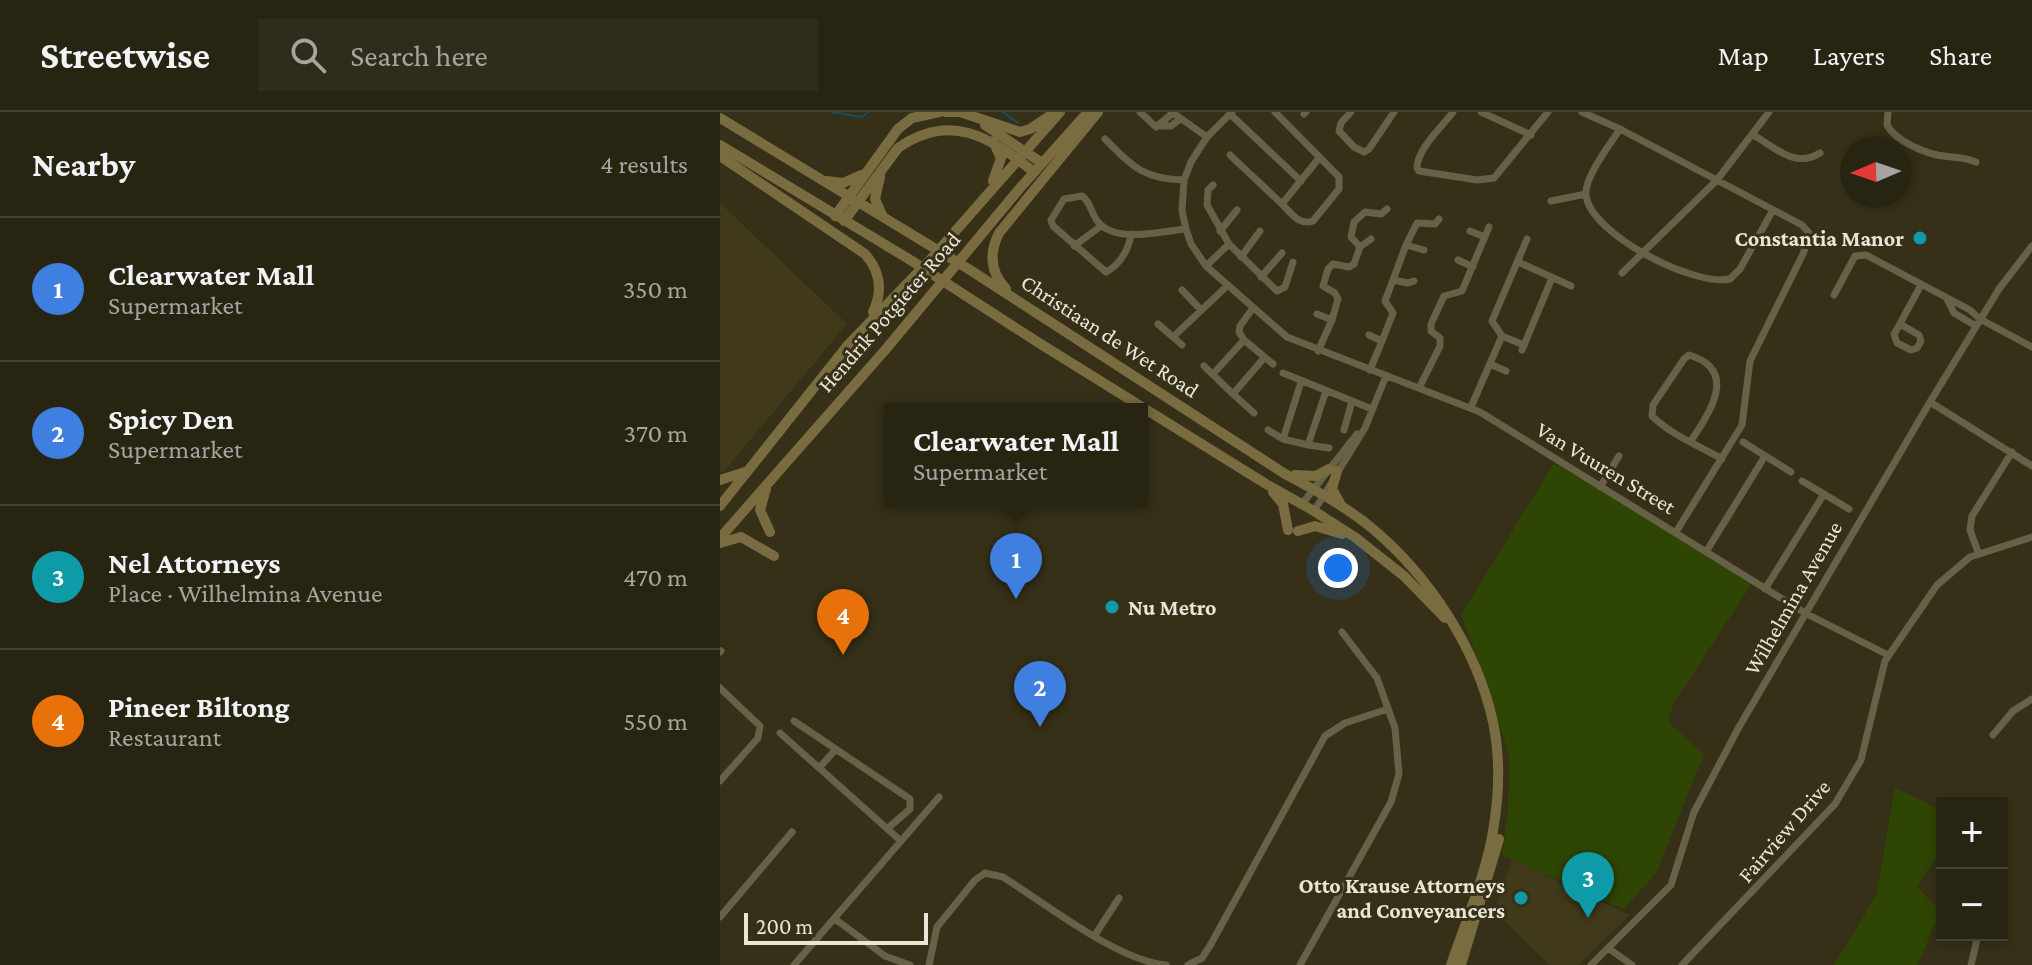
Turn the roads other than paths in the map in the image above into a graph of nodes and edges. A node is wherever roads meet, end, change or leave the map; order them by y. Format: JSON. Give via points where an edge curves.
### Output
{"nodes":[{"id":1,"x":942,"y":112,"type":"edge"},
{"id":2,"x":1057,"y":112,"type":"edge"},
{"id":3,"x":1088,"y":112,"type":"edge"},
{"id":4,"x":1098,"y":112,"type":"edge"},
{"id":5,"x":1140,"y":112,"type":"edge"},
{"id":6,"x":1275,"y":112,"type":"edge"},
{"id":7,"x":1351,"y":112,"type":"edge"},
{"id":8,"x":1394,"y":112,"type":"edge"},
{"id":9,"x":1453,"y":112,"type":"edge"},
{"id":10,"x":1481,"y":112,"type":"edge"},
{"id":11,"x":1548,"y":112,"type":"edge"},
{"id":12,"x":1582,"y":112,"type":"edge"},
{"id":13,"x":1769,"y":112,"type":"edge"},
{"id":14,"x":1888,"y":112,"type":"edge"},
{"id":15,"x":1173,"y":113,"type":"edge"},
{"id":16,"x":1231,"y":113,"type":"edge"},
{"id":17,"x":1597,"y":115,"type":"edge"},
{"id":18,"x":974,"y":117,"type":"junction"},
{"id":19,"x":720,"y":118,"type":"edge"},
{"id":20,"x":1180,"y":119,"type":"junction"},
{"id":21,"x":1161,"y":126,"type":"junction"},
{"id":22,"x":1620,"y":129,"type":"junction"},
{"id":23,"x":1752,"y":134,"type":"junction"},
{"id":24,"x":1531,"y":135,"type":"junction"},
{"id":25,"x":1207,"y":137,"type":"junction"},
{"id":26,"x":992,"y":139,"type":"junction"},
{"id":27,"x":1105,"y":139,"type":"dead end"},
{"id":28,"x":720,"y":145,"type":"edge"},
{"id":29,"x":1820,"y":153,"type":"dead end"},
{"id":30,"x":1022,"y":155,"type":"junction"},
{"id":31,"x":1230,"y":155,"type":"dead end"},
{"id":32,"x":720,"y":156,"type":"edge"},
{"id":33,"x":1319,"y":158,"type":"junction"},
{"id":34,"x":1976,"y":162,"type":"dead end"},
{"id":35,"x":886,"y":164,"type":"junction"},
{"id":36,"x":1038,"y":167,"type":"junction"},
{"id":37,"x":866,"y":172,"type":"junction"},
{"id":38,"x":819,"y":180,"type":"junction"},
{"id":39,"x":1184,"y":180,"type":"junction"},
{"id":40,"x":1717,"y":180,"type":"junction"},
{"id":41,"x":1301,"y":181,"type":"junction"},
{"id":42,"x":1213,"y":185,"type":"dead end"},
{"id":43,"x":1586,"y":194,"type":"junction"},
{"id":44,"x":986,"y":196,"type":"junction"},
{"id":45,"x":854,"y":198,"type":"junction"},
{"id":46,"x":1551,"y":201,"type":"dead end"},
{"id":47,"x":1282,"y":204,"type":"junction"},
{"id":48,"x":1387,"y":209,"type":"dead end"},
{"id":49,"x":1237,"y":210,"type":"dead end"},
{"id":50,"x":1773,"y":210,"type":"junction"},
{"id":51,"x":883,"y":217,"type":"junction"},
{"id":52,"x":840,"y":219,"type":"junction"},
{"id":53,"x":1439,"y":219,"type":"dead end"},
{"id":54,"x":1101,"y":226,"type":"junction"},
{"id":55,"x":1489,"y":227,"type":"dead end"},
{"id":56,"x":1186,"y":229,"type":"junction"},
{"id":57,"x":1220,"y":231,"type":"junction"},
{"id":58,"x":1260,"y":231,"type":"dead end"},
{"id":59,"x":1470,"y":231,"type":"dead end"},
{"id":60,"x":1131,"y":234,"type":"junction"},
{"id":61,"x":1485,"y":237,"type":"junction"},
{"id":62,"x":1371,"y":239,"type":"dead end"},
{"id":63,"x":1527,"y":239,"type":"dead end"},
{"id":64,"x":1229,"y":244,"type":"junction"},
{"id":65,"x":1406,"y":245,"type":"junction"},
{"id":66,"x":1074,"y":246,"type":"junction"},
{"id":67,"x":2032,"y":246,"type":"edge"},
{"id":68,"x":1360,"y":247,"type":"junction"},
{"id":69,"x":1424,"y":250,"type":"dead end"},
{"id":70,"x":1643,"y":252,"type":"junction"},
{"id":71,"x":1282,"y":253,"type":"dead end"},
{"id":72,"x":1241,"y":257,"type":"junction"},
{"id":73,"x":1458,"y":260,"type":"dead end"},
{"id":74,"x":1293,"y":262,"type":"dead end"},
{"id":75,"x":1518,"y":262,"type":"junction"},
{"id":76,"x":1206,"y":266,"type":"junction"},
{"id":77,"x":1473,"y":267,"type":"junction"},
{"id":78,"x":1622,"y":273,"type":"dead end"},
{"id":79,"x":1261,"y":277,"type":"junction"},
{"id":80,"x":1552,"y":278,"type":"junction"},
{"id":81,"x":1393,"y":280,"type":"junction"},
{"id":82,"x":1414,"y":281,"type":"dead end"},
{"id":83,"x":1228,"y":285,"type":"junction"},
{"id":84,"x":1921,"y":285,"type":"junction"},
{"id":85,"x":1571,"y":286,"type":"dead end"},
{"id":86,"x":1182,"y":290,"type":"dead end"},
{"id":87,"x":1834,"y":295,"type":"dead end"},
{"id":88,"x":1253,"y":308,"type":"junction"},
{"id":89,"x":1201,"y":310,"type":"junction"},
{"id":90,"x":1038,"y":313,"type":"junction"},
{"id":91,"x":1317,"y":314,"type":"dead end"},
{"id":92,"x":1332,"y":320,"type":"junction"},
{"id":93,"x":1978,"y":323,"type":"junction"},
{"id":94,"x":1158,"y":324,"type":"dead end"},
{"id":95,"x":1900,"y":324,"type":"dead end"},
{"id":96,"x":1369,"y":335,"type":"dead end"},
{"id":97,"x":1502,"y":336,"type":"junction"},
{"id":98,"x":1173,"y":337,"type":"junction"},
{"id":99,"x":1244,"y":340,"type":"junction"},
{"id":100,"x":1382,"y":341,"type":"junction"},
{"id":101,"x":1182,"y":345,"type":"dead end"},
{"id":102,"x":847,"y":346,"type":"junction"},
{"id":103,"x":2032,"y":347,"type":"edge"},
{"id":104,"x":1318,"y":351,"type":"junction"},
{"id":105,"x":1264,"y":358,"type":"junction"},
{"id":106,"x":1273,"y":364,"type":"dead end"},
{"id":107,"x":1490,"y":364,"type":"junction"},
{"id":108,"x":1204,"y":366,"type":"dead end"},
{"id":109,"x":1370,"y":370,"type":"junction"},
{"id":110,"x":1506,"y":371,"type":"dead end"},
{"id":111,"x":1283,"y":373,"type":"dead end"},
{"id":112,"x":1213,"y":374,"type":"junction"},
{"id":113,"x":1386,"y":376,"type":"junction"},
{"id":114,"x":1301,"y":382,"type":"junction"},
{"id":115,"x":1419,"y":388,"type":"junction"},
{"id":116,"x":1326,"y":391,"type":"junction"},
{"id":117,"x":1233,"y":394,"type":"junction"},
{"id":118,"x":1352,"y":401,"type":"junction"},
{"id":119,"x":1930,"y":402,"type":"junction"},
{"id":120,"x":1137,"y":403,"type":"edge"},
{"id":121,"x":1471,"y":407,"type":"junction"},
{"id":122,"x":1372,"y":409,"type":"junction"},
{"id":123,"x":1148,"y":410,"type":"edge"},
{"id":124,"x":1254,"y":413,"type":"dead end"},
{"id":125,"x":1268,"y":430,"type":"dead end"},
{"id":126,"x":1344,"y":430,"type":"dead end"},
{"id":127,"x":1283,"y":439,"type":"junction"},
{"id":128,"x":1691,"y":441,"type":"junction"},
{"id":129,"x":1743,"y":442,"type":"dead end"},
{"id":130,"x":1308,"y":445,"type":"junction"},
{"id":131,"x":1329,"y":448,"type":"dead end"},
{"id":132,"x":2012,"y":452,"type":"junction"},
{"id":133,"x":1619,"y":456,"type":"dead end"},
{"id":134,"x":1765,"y":456,"type":"junction"},
{"id":135,"x":1722,"y":459,"type":"junction"},
{"id":136,"x":2032,"y":466,"type":"edge"},
{"id":137,"x":752,"y":469,"type":"junction"},
{"id":138,"x":1333,"y":470,"type":"junction"},
{"id":139,"x":1791,"y":472,"type":"dead end"},
{"id":140,"x":775,"y":473,"type":"junction"},
{"id":141,"x":1285,"y":474,"type":"junction"},
{"id":142,"x":720,"y":480,"type":"edge"},
{"id":143,"x":1802,"y":481,"type":"dead end"},
{"id":144,"x":1266,"y":484,"type":"junction"},
{"id":145,"x":1600,"y":487,"type":"junction"},
{"id":146,"x":1317,"y":491,"type":"junction"},
{"id":147,"x":1824,"y":494,"type":"junction"},
{"id":148,"x":1302,"y":504,"type":"junction"},
{"id":149,"x":720,"y":506,"type":"edge"},
{"id":150,"x":1849,"y":509,"type":"dead end"},
{"id":151,"x":1314,"y":511,"type":"junction"},
{"id":152,"x":1347,"y":511,"type":"junction"},
{"id":153,"x":770,"y":532,"type":"dead end"},
{"id":154,"x":1676,"y":532,"type":"junction"},
{"id":155,"x":2032,"y":537,"type":"edge"},
{"id":156,"x":1356,"y":538,"type":"junction"},
{"id":157,"x":720,"y":541,"type":"edge"},
{"id":158,"x":1706,"y":552,"type":"junction"},
{"id":159,"x":1978,"y":552,"type":"junction"},
{"id":160,"x":774,"y":556,"type":"dead end"},
{"id":161,"x":1765,"y":589,"type":"junction"},
{"id":162,"x":1805,"y":613,"type":"junction"},
{"id":163,"x":1450,"y":622,"type":"junction"},
{"id":164,"x":1342,"y":632,"type":"dead end"},
{"id":165,"x":1888,"y":655,"type":"junction"},
{"id":166,"x":720,"y":688,"type":"edge"},
{"id":167,"x":2032,"y":699,"type":"edge"},
{"id":168,"x":1388,"y":709,"type":"junction"},
{"id":169,"x":794,"y":721,"type":"dead end"},
{"id":170,"x":780,"y":733,"type":"dead end"},
{"id":171,"x":1993,"y":735,"type":"dead end"},
{"id":172,"x":1497,"y":747,"type":"junction"},
{"id":173,"x":836,"y":749,"type":"junction"},
{"id":174,"x":820,"y":767,"type":"junction"},
{"id":175,"x":720,"y":781,"type":"edge"},
{"id":176,"x":939,"y":797,"type":"dead end"},
{"id":177,"x":792,"y":832,"type":"dead end"},
{"id":178,"x":897,"y":833,"type":"junction"},
{"id":179,"x":1119,"y":898,"type":"dead end"},
{"id":180,"x":720,"y":917,"type":"edge"},
{"id":181,"x":835,"y":919,"type":"junction"},
{"id":182,"x":1095,"y":935,"type":"junction"},
{"id":183,"x":1977,"y":941,"type":"edge"},
{"id":184,"x":1608,"y":948,"type":"junction"},
{"id":185,"x":794,"y":965,"type":"edge"},
{"id":186,"x":910,"y":965,"type":"edge"},
{"id":187,"x":929,"y":965,"type":"edge"},
{"id":188,"x":1166,"y":965,"type":"edge"},
{"id":189,"x":1188,"y":965,"type":"edge"},
{"id":190,"x":1300,"y":965,"type":"edge"},
{"id":191,"x":1451,"y":965,"type":"edge"},
{"id":192,"x":1461,"y":965,"type":"edge"},
{"id":193,"x":1591,"y":965,"type":"edge"},
{"id":194,"x":1632,"y":965,"type":"edge"},
{"id":195,"x":1682,"y":965,"type":"edge"},
{"id":196,"x":1971,"y":965,"type":"edge"}],
"edges":[{"from":1,"to":18,"type":"main road"},
{"from":1,"to":37,"type":"main road","via":[[912,118],[898,129]]},
{"from":2,"to":18,"type":"main road","via":[[1020,132]]},
{"from":2,"to":30,"type":"main road","name":"Hendrik Potgieter Road"},
{"from":3,"to":36,"type":"main road","name":"Hendrik Potgieter Road"},
{"from":4,"to":90,"type":"main road","via":[[995,242],[995,274]]},
{"from":5,"to":21,"type":"street"},
{"from":6,"to":33,"type":"street"},
{"from":7,"to":8,"type":"street","via":[[1339,131],[1364,152]]},
{"from":9,"to":24,"type":"street","via":[[1417,161],[1419,171],[1494,178]]},
{"from":10,"to":24,"type":"street"},
{"from":11,"to":24,"type":"street"},
{"from":12,"to":17,"type":"street"},
{"from":13,"to":23,"type":"street"},
{"from":14,"to":34,"type":"street","via":[[1887,125],[1896,136],[1935,155]]},
{"from":15,"to":20,"type":"street"},
{"from":15,"to":21,"type":"street"},
{"from":16,"to":25,"type":"street"},
{"from":16,"to":41,"type":"street"},
{"from":17,"to":22,"type":"street"},
{"from":18,"to":30,"type":"main road"},
{"from":19,"to":38,"type":"main road","name":"Christiaan de Wet Road"},
{"from":20,"to":21,"type":"street"},
{"from":20,"to":25,"type":"street"},
{"from":22,"to":40,"type":"street"},
{"from":22,"to":43,"type":"street","via":[[1589,179]]},
{"from":23,"to":29,"type":"street","via":[[1798,160]]},
{"from":23,"to":40,"type":"street"},
{"from":25,"to":39,"type":"street"},
{"from":26,"to":30,"type":"main road"},
{"from":26,"to":35,"type":"main road","via":[[955,122],[931,126],[909,137]]},
{"from":26,"to":44,"type":"main road","via":[[1001,158]]},
{"from":27,"to":39,"type":"street","via":[[1147,175]]},
{"from":28,"to":52,"type":"main road","name":"Christiaan de Wet Road"},
{"from":30,"to":36,"type":"main road"},
{"from":30,"to":44,"type":"main road","name":"Hendrik Potgieter Road"},
{"from":31,"to":47,"type":"street"},
{"from":32,"to":102,"type":"main road","via":[[871,261],[880,285],[877,303]]},
{"from":33,"to":41,"type":"street"},
{"from":33,"to":47,"type":"street","via":[[1340,179],[1328,203],[1309,223]]},
{"from":35,"to":45,"type":"main road"},
{"from":35,"to":51,"type":"main road","via":[[875,192]]},
{"from":36,"to":140,"type":"main road","name":"Hendrik Potgieter Road"},
{"from":37,"to":38,"type":"main road","via":[[843,183]]},
{"from":37,"to":45,"type":"main road"},
{"from":38,"to":45,"type":"main road","name":"Christiaan de Wet Road"},
{"from":39,"to":56,"type":"street"},
{"from":40,"to":50,"type":"street"},
{"from":40,"to":70,"type":"street"},
{"from":41,"to":47,"type":"street"},
{"from":42,"to":57,"type":"street","via":[[1206,200]]},
{"from":43,"to":46,"type":"street"},
{"from":43,"to":70,"type":"street","via":[[1595,215]]},
{"from":44,"to":102,"type":"main road","name":"Hendrik Potgieter Road"},
{"from":45,"to":51,"type":"main road","name":"Christiaan de Wet Road"},
{"from":45,"to":52,"type":"main road"},
{"from":48,"to":68,"type":"street","via":[[1381,214],[1365,212],[1354,222],[1351,237]]},
{"from":49,"to":57,"type":"street"},
{"from":50,"to":70,"type":"street","via":[[1730,279],[1686,271]]},
{"from":50,"to":135,"type":"street","via":[[1802,225],[1810,239],[1750,361],[1744,417]]},
{"from":51,"to":90,"type":"main road","name":"Christiaan de Wet Road"},
{"from":52,"to":120,"type":"main road","name":"Christiaan de Wet Road"},
{"from":53,"to":65,"type":"street","via":[[1435,224],[1417,223]]},
{"from":54,"to":60,"type":"street"},
{"from":54,"to":66,"type":"street"},
{"from":54,"to":66,"type":"street","via":[[1086,197],[1064,199],[1052,224]]},
{"from":55,"to":61,"type":"street"},
{"from":56,"to":60,"type":"street"},
{"from":56,"to":76,"type":"street"},
{"from":57,"to":64,"type":"street"},
{"from":58,"to":72,"type":"street"},
{"from":59,"to":61,"type":"street"},
{"from":60,"to":66,"type":"street","via":[[1127,251],[1109,272]]},
{"from":61,"to":77,"type":"street"},
{"from":62,"to":68,"type":"street"},
{"from":63,"to":75,"type":"street"},
{"from":64,"to":72,"type":"street"},
{"from":64,"to":76,"type":"street"},
{"from":65,"to":69,"type":"street"},
{"from":65,"to":81,"type":"street"},
{"from":67,"to":93,"type":"street","name":"Wilhelmina Avenue"},
{"from":68,"to":92,"type":"street","via":[[1352,266],[1336,263],[1328,269],[1323,286],[1338,299]]},
{"from":70,"to":78,"type":"street"},
{"from":71,"to":79,"type":"street"},
{"from":72,"to":79,"type":"street"},
{"from":73,"to":77,"type":"street"},
{"from":74,"to":79,"type":"street","via":[[1282,291]]},
{"from":75,"to":80,"type":"street"},
{"from":75,"to":97,"type":"street","via":[[1492,321]]},
{"from":76,"to":83,"type":"street","name":"Van Vuuren Street"},
{"from":77,"to":115,"type":"street","via":[[1462,291],[1446,294],[1437,310],[1431,328],[1440,346]]},
{"from":80,"to":85,"type":"street"},
{"from":80,"to":97,"type":"street","via":[[1523,347]]},
{"from":81,"to":82,"type":"street"},
{"from":81,"to":100,"type":"street","via":[[1385,301],[1393,313]]},
{"from":83,"to":88,"type":"street","name":"Van Vuuren Street"},
{"from":83,"to":89,"type":"street"},
{"from":84,"to":87,"type":"street","via":[[1857,255]]},
{"from":84,"to":93,"type":"street","via":[[1945,298],[1954,313]]},
{"from":84,"to":95,"type":"street"},
{"from":86,"to":89,"type":"street"},
{"from":88,"to":99,"type":"street","via":[[1240,326]]},
{"from":88,"to":104,"type":"street","name":"Van Vuuren Street","via":[[1291,340]]},
{"from":89,"to":98,"type":"street"},
{"from":90,"to":141,"type":"main road","name":"Christiaan de Wet Road"},
{"from":91,"to":92,"type":"street"},
{"from":92,"to":104,"type":"street"},
{"from":93,"to":103,"type":"street"},
{"from":93,"to":119,"type":"street","name":"Wilhelmina Avenue"},
{"from":94,"to":98,"type":"street"},
{"from":96,"to":100,"type":"street"},
{"from":97,"to":107,"type":"street"},
{"from":98,"to":101,"type":"street"},
{"from":99,"to":105,"type":"street"},
{"from":99,"to":112,"type":"street"},
{"from":100,"to":109,"type":"street"},
{"from":102,"to":137,"type":"main road","name":"Hendrik Potgieter Road"},
{"from":104,"to":109,"type":"street","name":"Van Vuuren Street"},
{"from":105,"to":106,"type":"street"},
{"from":105,"to":117,"type":"street"},
{"from":107,"to":110,"type":"street"},
{"from":107,"to":121,"type":"street"},
{"from":108,"to":112,"type":"street"},
{"from":109,"to":113,"type":"street","name":"Van Vuuren Street"},
{"from":111,"to":114,"type":"street"},
{"from":112,"to":117,"type":"street"},
{"from":113,"to":115,"type":"street","name":"Van Vuuren Street"},
{"from":113,"to":122,"type":"street"},
{"from":114,"to":116,"type":"street"},
{"from":114,"to":127,"type":"street"},
{"from":115,"to":121,"type":"street","name":"Van Vuuren Street"},
{"from":116,"to":118,"type":"street"},
{"from":116,"to":130,"type":"street"},
{"from":117,"to":124,"type":"street"},
{"from":118,"to":122,"type":"street"},
{"from":118,"to":126,"type":"street"},
{"from":119,"to":132,"type":"street"},
{"from":119,"to":162,"type":"street","name":"Wilhelmina Avenue"},
{"from":121,"to":145,"type":"street","name":"Van Vuuren Street"},
{"from":122,"to":138,"type":"street"},
{"from":123,"to":144,"type":"main road","name":"Christiaan de Wet Road"},
{"from":125,"to":127,"type":"street"},
{"from":127,"to":130,"type":"street"},
{"from":128,"to":128,"type":"street","via":[[1651,412],[1689,355],[1711,366],[1716,376],[1715,400]]},
{"from":128,"to":135,"type":"street"},
{"from":129,"to":134,"type":"street"},
{"from":130,"to":131,"type":"street"},
{"from":132,"to":136,"type":"street"},
{"from":132,"to":159,"type":"street","via":[[1972,516],[1970,530]]},
{"from":133,"to":145,"type":"street"},
{"from":134,"to":139,"type":"street"},
{"from":134,"to":158,"type":"street"},
{"from":135,"to":154,"type":"street"},
{"from":137,"to":142,"type":"main road"},
{"from":137,"to":149,"type":"main road","name":"Hendrik Potgieter Road"},
{"from":138,"to":141,"type":"main road","via":[[1311,477]]},
{"from":138,"to":146,"type":"street"},
{"from":138,"to":152,"type":"main road","via":[[1333,493]]},
{"from":140,"to":153,"type":"main road","via":[[760,505]]},
{"from":140,"to":157,"type":"main road","name":"Hendrik Potgieter Road"},
{"from":141,"to":146,"type":"main road","name":"Christiaan de Wet Road"},
{"from":143,"to":147,"type":"street"},
{"from":144,"to":148,"type":"main road","name":"Christiaan de Wet Road"},
{"from":144,"to":156,"type":"main road","via":[[1283,504],[1293,531],[1320,526]]},
{"from":145,"to":154,"type":"street","name":"Van Vuuren Street"},
{"from":146,"to":148,"type":"street"},
{"from":146,"to":151,"type":"street"},
{"from":146,"to":152,"type":"main road","name":"Christiaan de Wet Road"},
{"from":147,"to":150,"type":"street"},
{"from":147,"to":161,"type":"street"},
{"from":148,"to":151,"type":"main road","name":"Christiaan de Wet Road"},
{"from":151,"to":156,"type":"main road","name":"Christiaan de Wet Road"},
{"from":152,"to":163,"type":"main road","name":"Christiaan de Wet Road","via":[[1412,566]]},
{"from":154,"to":158,"type":"street","name":"Van Vuuren Street"},
{"from":155,"to":159,"type":"street","name":"Fairview Drive"},
{"from":156,"to":163,"type":"main road","name":"Christiaan de Wet Road"},
{"from":157,"to":160,"type":"main road","via":[[741,537]]},
{"from":158,"to":161,"type":"street","name":"Van Vuuren Street"},
{"from":159,"to":165,"type":"street","name":"Fairview Drive","via":[[1937,585]]},
{"from":161,"to":162,"type":"street","name":"Van Vuuren Street"},
{"from":162,"to":165,"type":"street","name":"Van Vuuren Street"},
{"from":162,"to":184,"type":"street","name":"Wilhelmina Avenue","via":[[1702,794],[1671,885]]},
{"from":163,"to":172,"type":"main road","name":"Christiaan de Wet Road","via":[[1482,689]]},
{"from":164,"to":168,"type":"street","via":[[1377,678]]},
{"from":165,"to":195,"type":"street","name":"Fairview Drive","via":[[1861,760],[1835,804]]},
{"from":166,"to":175,"type":"street","via":[[757,721],[760,732]]},
{"from":167,"to":171,"type":"street","via":[[2013,711]]},
{"from":168,"to":189,"type":"street","via":[[1345,723],[1325,736],[1202,958]]},
{"from":168,"to":190,"type":"street","via":[[1399,757],[1391,802]]},
{"from":169,"to":173,"type":"street"},
{"from":170,"to":174,"type":"street"},
{"from":172,"to":191,"type":"main road","name":"Christiaan de Wet Road","via":[[1491,846]]},
{"from":172,"to":192,"type":"main road","name":"Christiaan de Wet Road","via":[[1504,778],[1498,846]]},
{"from":173,"to":174,"type":"street"},
{"from":173,"to":178,"type":"street","via":[[910,799]]},
{"from":174,"to":178,"type":"street"},
{"from":176,"to":178,"type":"street"},
{"from":177,"to":180,"type":"street"},
{"from":178,"to":181,"type":"street"},
{"from":179,"to":182,"type":"street"},
{"from":181,"to":185,"type":"street"},
{"from":181,"to":186,"type":"street","via":[[885,956]]},
{"from":182,"to":187,"type":"street","via":[[1003,877],[985,873],[941,921]]},
{"from":182,"to":188,"type":"street","via":[[1142,961]]},
{"from":183,"to":196,"type":"street"},
{"from":184,"to":193,"type":"street","name":"Wilhelmina Avenue"},
{"from":184,"to":194,"type":"street"}]}
